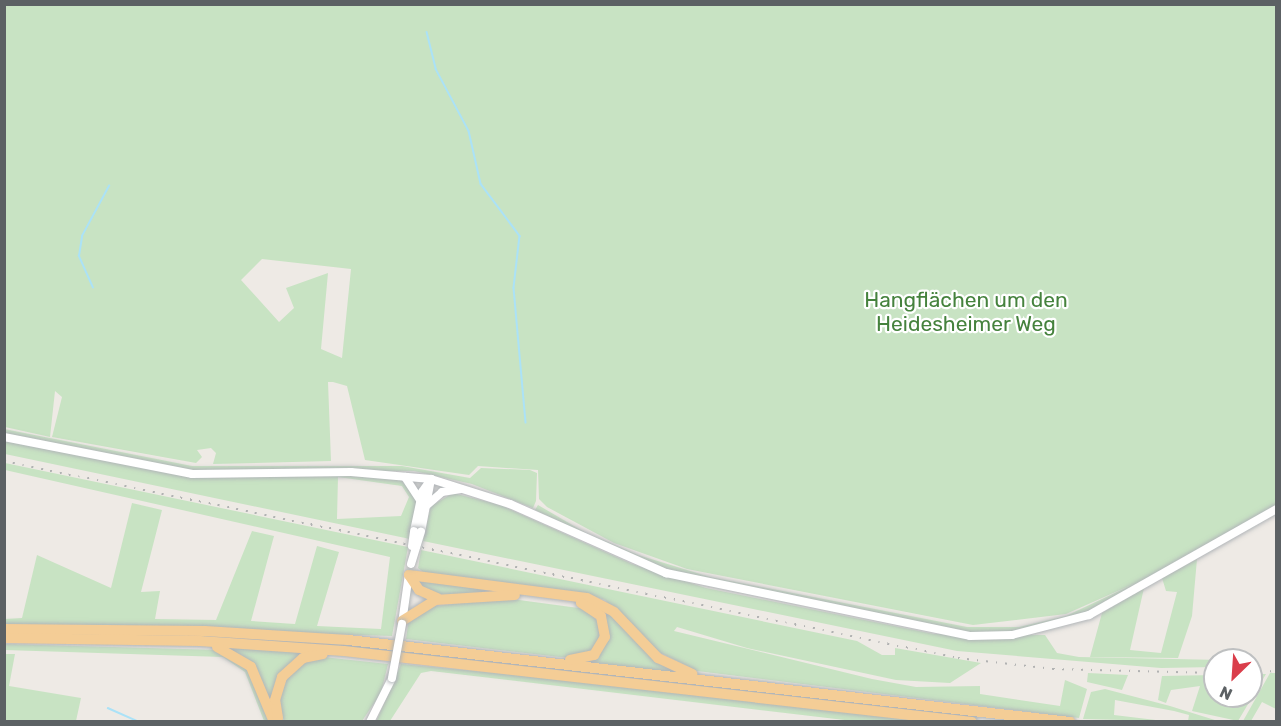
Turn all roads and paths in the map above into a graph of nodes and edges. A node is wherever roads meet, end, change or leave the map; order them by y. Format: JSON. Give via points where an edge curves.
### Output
{"nodes":[{"id":1,"x":4,"y":437,"type":"edge"},
{"id":2,"x":398,"y":474,"type":"junction"},
{"id":3,"x":431,"y":479,"type":"junction"},
{"id":4,"x":476,"y":491,"type":"junction"},
{"id":5,"x":423,"y":505,"type":"junction"},
{"id":6,"x":1276,"y":509,"type":"edge"},
{"id":7,"x":410,"y":570,"type":"junction"},
{"id":8,"x":443,"y":599,"type":"junction"},
{"id":9,"x":402,"y":622,"type":"junction"},
{"id":10,"x":4,"y":629,"type":"edge"},
{"id":11,"x":4,"y":638,"type":"edge"},
{"id":12,"x":200,"y":641,"type":"junction"},
{"id":13,"x":344,"y":651,"type":"junction"},
{"id":14,"x":522,"y":659,"type":"junction"},
{"id":15,"x":720,"y":682,"type":"junction"},
{"id":16,"x":273,"y":722,"type":"edge"},
{"id":17,"x":279,"y":722,"type":"edge"},
{"id":18,"x":370,"y":722,"type":"edge"},
{"id":19,"x":972,"y":722,"type":"edge"},
{"id":20,"x":1070,"y":722,"type":"edge"}],
"edges":[{"from":1,"to":2,"type":"main road","via":[[192,474]]},
{"from":2,"to":3,"type":"main road"},
{"from":2,"to":5,"type":"main road","via":[[416,488]]},
{"from":3,"to":4,"type":"main road"},
{"from":3,"to":5,"type":"main road"},
{"from":4,"to":5,"type":"main road","via":[[449,490]]},
{"from":4,"to":6,"type":"main road","via":[[666,573],[970,636],[1012,635],[1089,615]]},
{"from":5,"to":7,"type":"main road","bridge":true},
{"from":7,"to":8,"type":"highway","via":[[419,590]]},
{"from":7,"to":9,"type":"main road"},
{"from":7,"to":15,"type":"highway","via":[[587,598],[615,612],[669,665]]},
{"from":8,"to":9,"type":"highway","via":[[420,605]]},
{"from":8,"to":14,"type":"highway","via":[[537,596],[584,604],[601,616],[605,637],[594,655]]},
{"from":9,"to":18,"type":"main road","bridge":true,"via":[[392,678]]},
{"from":10,"to":14,"type":"highway","via":[[204,631]]},
{"from":11,"to":12,"type":"highway"},
{"from":12,"to":13,"type":"highway"},
{"from":12,"to":16,"type":"highway","via":[[233,652],[250,667]]},
{"from":13,"to":17,"type":"highway","via":[[311,655],[290,667],[276,693]]},
{"from":13,"to":19,"type":"highway"},
{"from":14,"to":15,"type":"highway"},
{"from":15,"to":20,"type":"highway"}]}
